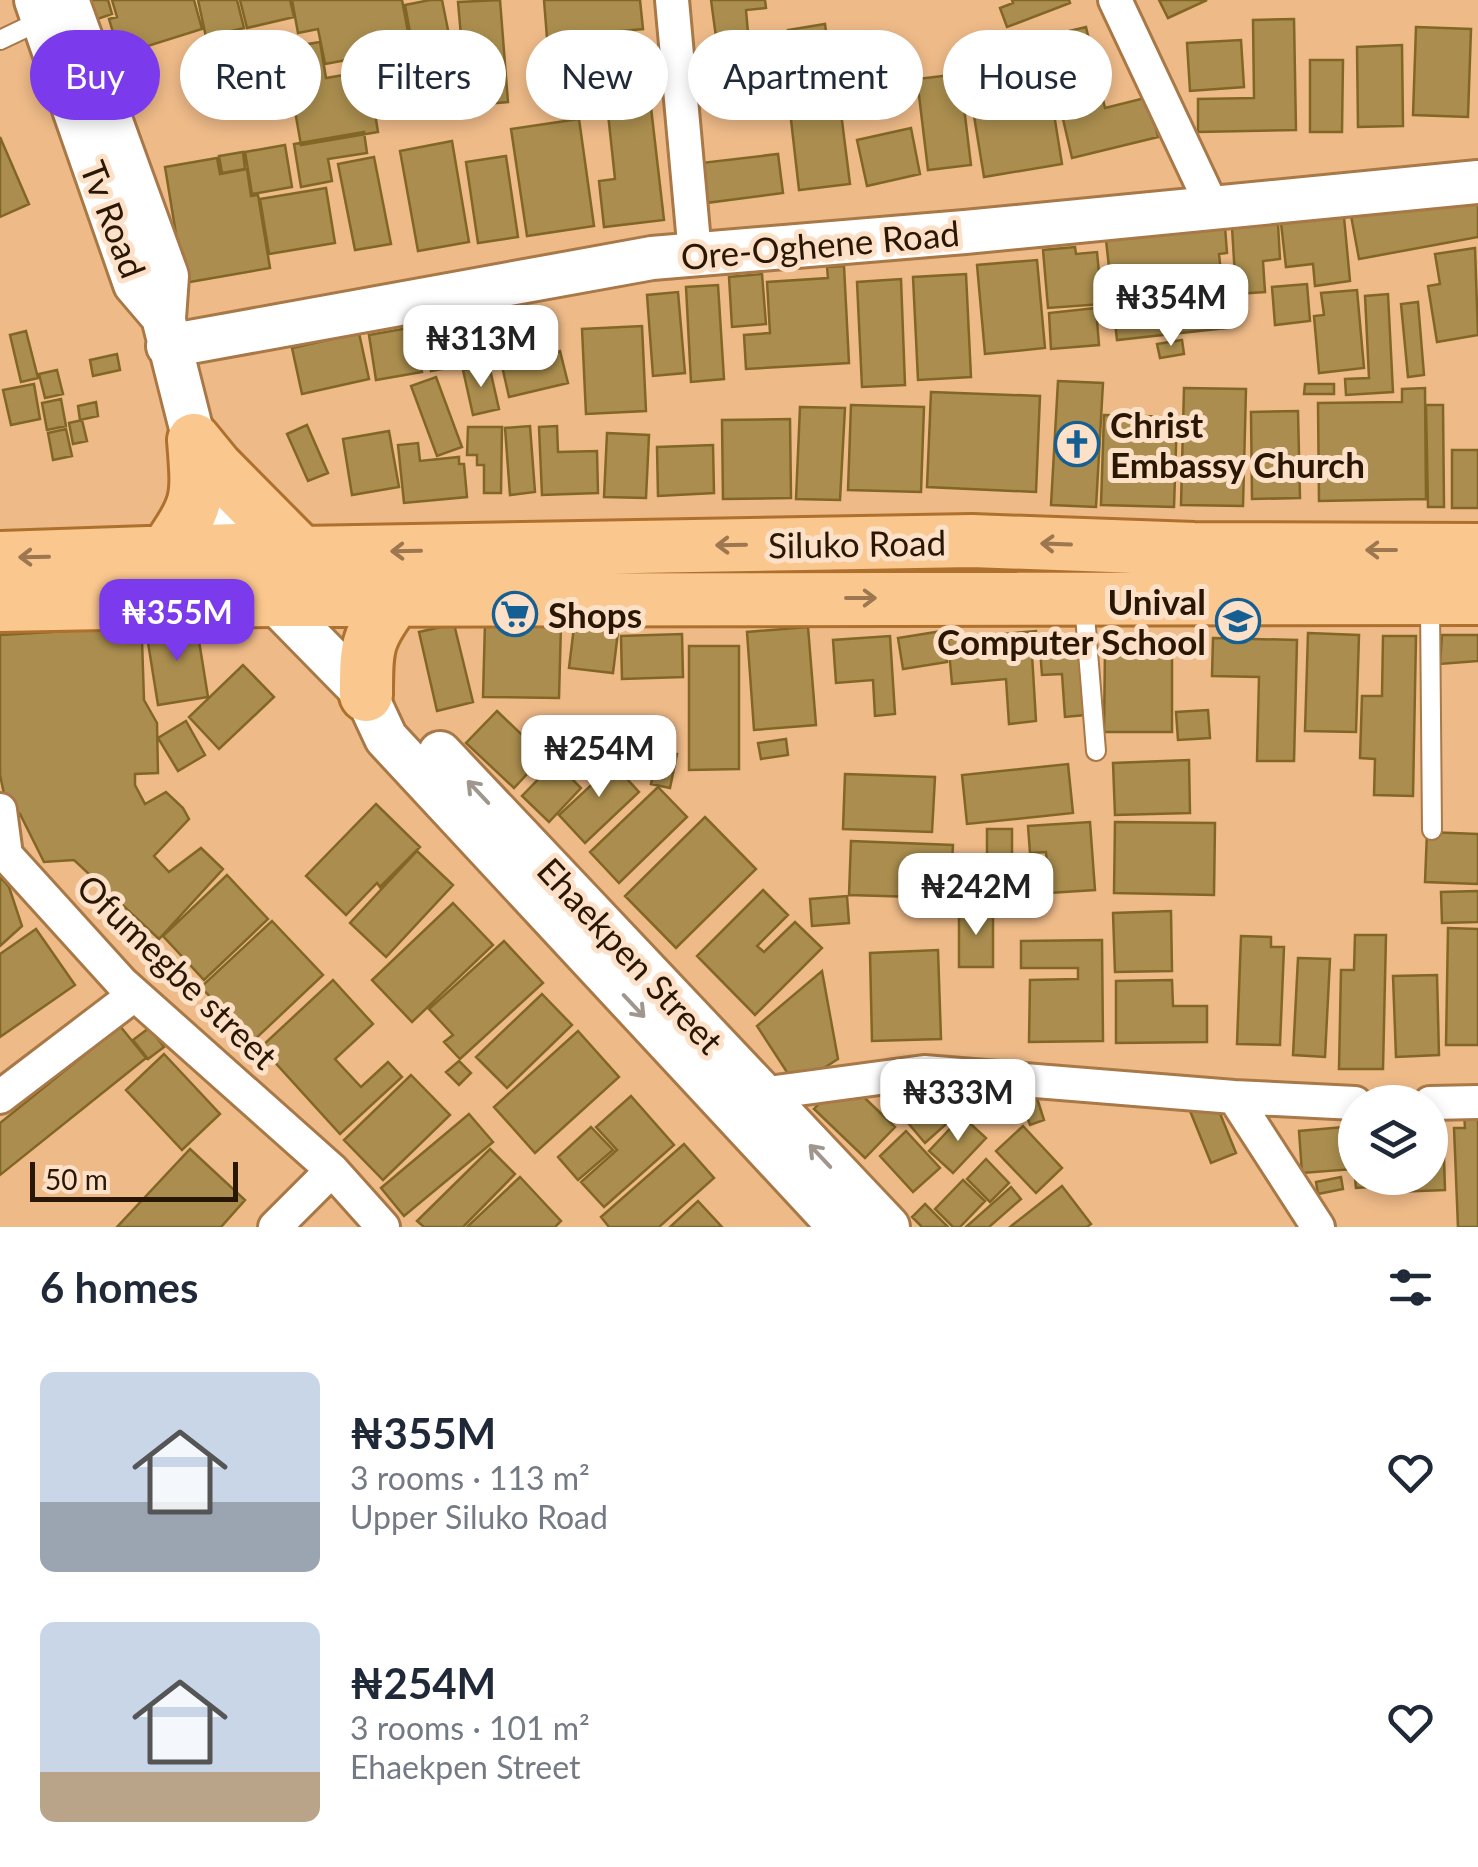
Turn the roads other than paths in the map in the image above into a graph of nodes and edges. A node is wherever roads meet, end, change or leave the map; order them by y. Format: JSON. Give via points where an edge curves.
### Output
{"nodes":[{"id":1,"x":672,"y":0,"type":"edge"},
{"id":2,"x":1115,"y":0,"type":"edge"},
{"id":3,"x":48,"y":7,"type":"edge"},
{"id":4,"x":0,"y":40,"type":"edge"},
{"id":5,"x":1478,"y":182,"type":"edge"},
{"id":6,"x":1213,"y":208,"type":"junction"},
{"id":7,"x":695,"y":254,"type":"junction"},
{"id":8,"x":166,"y":332,"type":"junction"},
{"id":9,"x":194,"y":440,"type":"junction"},
{"id":10,"x":972,"y":541,"type":"junction"},
{"id":11,"x":236,"y":550,"type":"junction"},
{"id":12,"x":1478,"y":550,"type":"edge"},
{"id":13,"x":301,"y":553,"type":"junction"},
{"id":14,"x":164,"y":555,"type":"junction"},
{"id":15,"x":0,"y":558,"type":"edge"},
{"id":16,"x":1083,"y":597,"type":"junction"},
{"id":17,"x":973,"y":598,"type":"junction"},
{"id":18,"x":1454,"y":598,"type":"edge"},
{"id":19,"x":396,"y":599,"type":"junction"},
{"id":20,"x":273,"y":600,"type":"junction"},
{"id":21,"x":0,"y":606,"type":"edge"},
{"id":22,"x":366,"y":695,"type":"junction"},
{"id":23,"x":1096,"y":751,"type":"dead end"},
{"id":24,"x":0,"y":810,"type":"edge"},
{"id":25,"x":1432,"y":830,"type":"dead end"},
{"id":26,"x":3,"y":856,"type":"edge"},
{"id":27,"x":134,"y":994,"type":"junction"},
{"id":28,"x":761,"y":1094,"type":"junction"},
{"id":29,"x":0,"y":1097,"type":"edge"},
{"id":30,"x":1234,"y":1097,"type":"junction"},
{"id":31,"x":1338,"y":1101,"type":"edge"},
{"id":32,"x":1448,"y":1102,"type":"edge"},
{"id":33,"x":1478,"y":1102,"type":"edge"},
{"id":34,"x":332,"y":1170,"type":"junction"},
{"id":35,"x":275,"y":1227,"type":"edge"},
{"id":36,"x":383,"y":1227,"type":"edge"},
{"id":37,"x":840,"y":1227,"type":"edge"},
{"id":38,"x":888,"y":1227,"type":"edge"},
{"id":39,"x":1318,"y":1227,"type":"edge"}],
"edges":[{"from":1,"to":7,"type":"street"},
{"from":2,"to":6,"type":"street"},
{"from":3,"to":4,"type":"lane"},
{"from":3,"to":8,"type":"street","name":"Tv Road","via":[[135,284]]},
{"from":5,"to":6,"type":"street","name":"Ore-Oghene Road"},
{"from":6,"to":7,"type":"street","name":"Ore-Oghene Road"},
{"from":7,"to":8,"type":"street","name":"Ore-Oghene Road"},
{"from":8,"to":9,"type":"street","name":"Tv Road"},
{"from":9,"to":11,"type":"street","name":"Tv Road"},
{"from":9,"to":13,"type":"main road"},
{"from":9,"to":14,"type":"main road","via":[[196,500]]},
{"from":12,"to":10,"type":"main road","name":"Siluko Road","one_way":true},
{"from":10,"to":13,"type":"main road","name":"Siluko Road","one_way":true},
{"from":10,"to":17,"type":"main road"},
{"from":11,"to":13,"type":"main road","name":"Siluko Road"},
{"from":11,"to":14,"type":"main road","name":"Siluko Road"},
{"from":11,"to":20,"type":"street","name":"Ehaekpen Street"},
{"from":14,"to":15,"type":"main road","name":"Siluko Road","one_way":true},
{"from":16,"to":17,"type":"main road","name":"Siluko Road"},
{"from":16,"to":18,"type":"main road","name":"Siluko Road"},
{"from":16,"to":23,"type":"lane"},
{"from":19,"to":17,"type":"main road","name":"Siluko Road","one_way":true},
{"from":18,"to":25,"type":"lane"},
{"from":19,"to":20,"type":"main road","name":"Siluko Road"},
{"from":19,"to":22,"type":"main road","via":[[366,652]]},
{"from":20,"to":21,"type":"main road","name":"Siluko Road"},
{"from":20,"to":22,"type":"street","name":"Ehaekpen Street"},
{"from":28,"to":22,"type":"street","name":"Ehaekpen Street","one_way":true,"via":[[404,714]]},
{"from":22,"to":37,"type":"street","name":"Ehaekpen Street","one_way":true,"via":[[386,738]]},
{"from":24,"to":26,"type":"street","name":"Ofumegbe street"},
{"from":26,"to":27,"type":"street","name":"Ofumegbe street"},
{"from":27,"to":29,"type":"street"},
{"from":27,"to":34,"type":"street","name":"Ofumegbe street"},
{"from":28,"to":30,"type":"street","via":[[924,1072]]},
{"from":38,"to":28,"type":"street","name":"Ehaekpen Street","one_way":true},
{"from":30,"to":31,"type":"street"},
{"from":30,"to":39,"type":"street"},
{"from":32,"to":33,"type":"street"},
{"from":34,"to":35,"type":"street"},
{"from":34,"to":36,"type":"street","name":"Ofumegbe street"}]}
